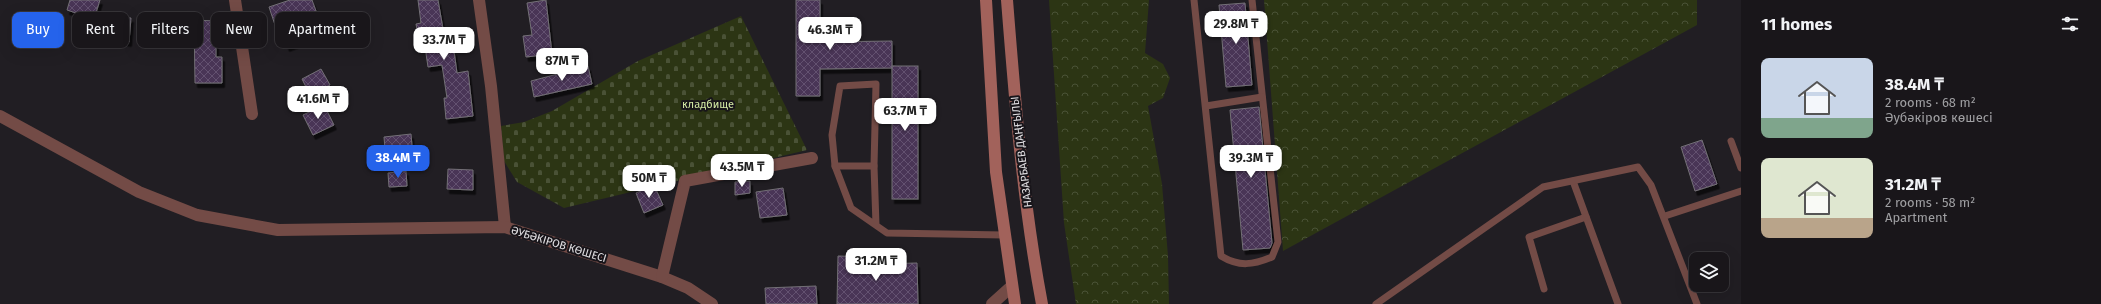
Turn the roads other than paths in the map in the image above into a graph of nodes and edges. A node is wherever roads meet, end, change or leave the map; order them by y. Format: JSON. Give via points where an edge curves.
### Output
{"nodes":[{"id":1,"x":235,"y":0,"type":"edge"},
{"id":2,"x":479,"y":0,"type":"edge"},
{"id":3,"x":986,"y":0,"type":"edge"},
{"id":4,"x":1007,"y":0,"type":"edge"},
{"id":5,"x":1194,"y":0,"type":"edge"},
{"id":6,"x":1252,"y":0,"type":"edge"},
{"id":7,"x":1262,"y":97,"type":"junction"},
{"id":8,"x":1206,"y":106,"type":"junction"},
{"id":9,"x":252,"y":114,"type":"dead end"},
{"id":10,"x":0,"y":116,"type":"edge"},
{"id":11,"x":1730,"y":141,"type":"dead end"},
{"id":12,"x":812,"y":158,"type":"dead end"},
{"id":13,"x":835,"y":166,"type":"junction"},
{"id":14,"x":874,"y":166,"type":"junction"},
{"id":15,"x":1741,"y":168,"type":"edge"},
{"id":16,"x":1573,"y":181,"type":"junction"},
{"id":17,"x":1741,"y":191,"type":"edge"},
{"id":18,"x":1665,"y":216,"type":"junction"},
{"id":19,"x":1586,"y":217,"type":"junction"},
{"id":20,"x":876,"y":225,"type":"junction"},
{"id":21,"x":505,"y":227,"type":"junction"},
{"id":22,"x":1004,"y":235,"type":"junction"},
{"id":23,"x":662,"y":277,"type":"junction"},
{"id":24,"x":1012,"y":286,"type":"junction"},
{"id":25,"x":1544,"y":289,"type":"dead end"},
{"id":26,"x":712,"y":304,"type":"edge"},
{"id":27,"x":992,"y":304,"type":"edge"},
{"id":28,"x":1015,"y":304,"type":"edge"},
{"id":29,"x":1042,"y":304,"type":"edge"},
{"id":30,"x":1376,"y":304,"type":"edge"},
{"id":31,"x":1618,"y":304,"type":"edge"},
{"id":32,"x":1697,"y":304,"type":"edge"}],
"edges":[{"from":1,"to":9,"type":"street"},
{"from":2,"to":21,"type":"street","name":"ӘУБӘКІРОВ КӨШЕСІ","via":[[491,86]]},
{"from":3,"to":22,"type":"main road","via":[[996,172]]},
{"from":4,"to":29,"type":"main road","name":"НАЗАРБАЕВ ДАҢҒЫЛЫ","via":[[1015,104]]},
{"from":5,"to":8,"type":"lane"},
{"from":6,"to":7,"type":"lane"},
{"from":7,"to":8,"type":"lane"},
{"from":7,"to":8,"type":"lane","via":[[1278,242],[1272,257],[1259,263],[1233,264],[1221,256]]},
{"from":10,"to":21,"type":"street","via":[[139,192],[197,215],[278,230]]},
{"from":11,"to":15,"type":"lane"},
{"from":12,"to":23,"type":"street","via":[[686,181]]},
{"from":13,"to":14,"type":"lane"},
{"from":13,"to":14,"type":"lane","via":[[832,135],[840,86],[876,84]]},
{"from":13,"to":20,"type":"lane","via":[[851,208]]},
{"from":14,"to":20,"type":"lane"},
{"from":16,"to":18,"type":"lane","via":[[1638,167],[1651,184]]},
{"from":16,"to":19,"type":"lane"},
{"from":16,"to":30,"type":"lane","via":[[1543,187]]},
{"from":17,"to":18,"type":"lane"},
{"from":18,"to":32,"type":"lane"},
{"from":19,"to":25,"type":"lane","via":[[1529,237]]},
{"from":19,"to":31,"type":"lane"},
{"from":20,"to":22,"type":"lane","via":[[887,233]]},
{"from":21,"to":23,"type":"street","name":"ӘУБӘКІРОВ КӨШЕСІ"},
{"from":22,"to":24,"type":"main road"},
{"from":23,"to":26,"type":"street","name":"ӘУБӘКІРОВ КӨШЕСІ","via":[[688,288]]},
{"from":24,"to":27,"type":"street"},
{"from":24,"to":28,"type":"main road"}]}
